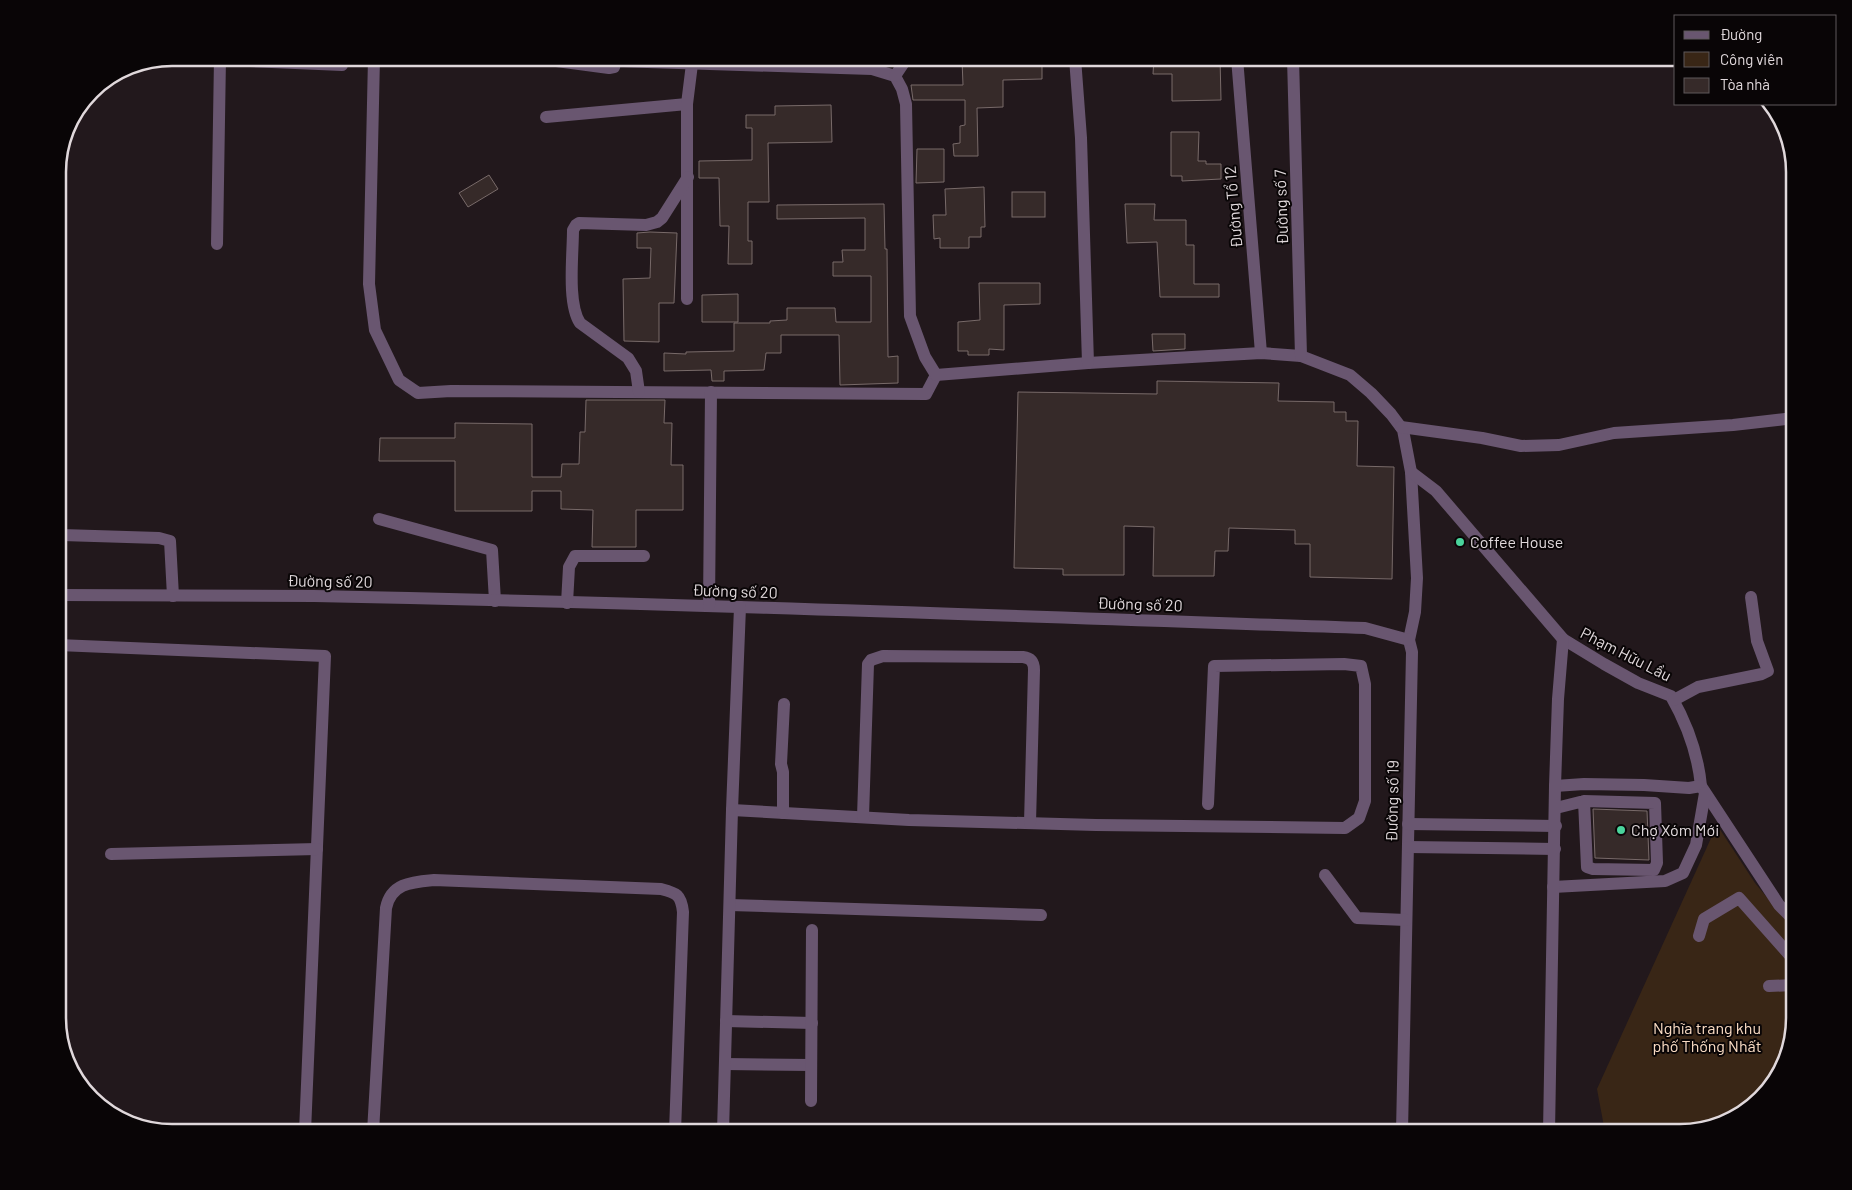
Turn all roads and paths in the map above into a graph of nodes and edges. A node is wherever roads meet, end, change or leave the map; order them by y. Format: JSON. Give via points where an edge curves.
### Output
{"nodes":[{"id":1,"x":220,"y":66,"type":"edge"},
{"id":2,"x":374,"y":66,"type":"edge"},
{"id":3,"x":594,"y":66,"type":"edge"},
{"id":4,"x":614,"y":66,"type":"edge"},
{"id":5,"x":691,"y":66,"type":"edge"},
{"id":6,"x":866,"y":66,"type":"edge"},
{"id":7,"x":902,"y":66,"type":"edge"},
{"id":8,"x":1076,"y":66,"type":"edge"},
{"id":9,"x":1238,"y":66,"type":"edge"},
{"id":10,"x":1293,"y":66,"type":"edge"},
{"id":11,"x":895,"y":76,"type":"junction"},
{"id":12,"x":687,"y":104,"type":"junction"},
{"id":13,"x":546,"y":117,"type":"dead end"},
{"id":14,"x":688,"y":177,"type":"junction"},
{"id":15,"x":217,"y":244,"type":"dead end"},
{"id":16,"x":687,"y":299,"type":"dead end"},
{"id":17,"x":1261,"y":353,"type":"junction"},
{"id":18,"x":1301,"y":356,"type":"junction"},
{"id":19,"x":1088,"y":363,"type":"junction"},
{"id":20,"x":936,"y":375,"type":"junction"},
{"id":21,"x":639,"y":392,"type":"junction"},
{"id":22,"x":711,"y":392,"type":"junction"},
{"id":23,"x":1786,"y":419,"type":"edge"},
{"id":24,"x":1401,"y":428,"type":"junction"},
{"id":25,"x":1411,"y":472,"type":"junction"},
{"id":26,"x":379,"y":520,"type":"dead end"},
{"id":27,"x":66,"y":535,"type":"edge"},
{"id":28,"x":644,"y":556,"type":"dead end"},
{"id":29,"x":66,"y":596,"type":"edge"},
{"id":30,"x":173,"y":596,"type":"junction"},
{"id":31,"x":1751,"y":597,"type":"dead end"},
{"id":32,"x":495,"y":601,"type":"junction"},
{"id":33,"x":567,"y":602,"type":"junction"},
{"id":34,"x":709,"y":606,"type":"junction"},
{"id":35,"x":740,"y":607,"type":"junction"},
{"id":36,"x":1563,"y":639,"type":"junction"},
{"id":37,"x":1409,"y":640,"type":"junction"},
{"id":38,"x":66,"y":645,"type":"edge"},
{"id":39,"x":1674,"y":700,"type":"junction"},
{"id":40,"x":784,"y":704,"type":"dead end"},
{"id":41,"x":1556,"y":786,"type":"junction"},
{"id":42,"x":1703,"y":790,"type":"junction"},
{"id":43,"x":1584,"y":801,"type":"junction"},
{"id":44,"x":1208,"y":804,"type":"dead end"},
{"id":45,"x":1556,"y":808,"type":"junction"},
{"id":46,"x":732,"y":810,"type":"junction"},
{"id":47,"x":783,"y":813,"type":"junction"},
{"id":48,"x":863,"y":817,"type":"junction"},
{"id":49,"x":1030,"y":823,"type":"junction"},
{"id":50,"x":1408,"y":824,"type":"junction"},
{"id":51,"x":1556,"y":826,"type":"junction"},
{"id":52,"x":1408,"y":847,"type":"junction"},
{"id":53,"x":317,"y":849,"type":"junction"},
{"id":54,"x":1555,"y":849,"type":"junction"},
{"id":55,"x":110,"y":854,"type":"dead end"},
{"id":56,"x":1325,"y":875,"type":"dead end"},
{"id":57,"x":1553,"y":887,"type":"junction"},
{"id":58,"x":730,"y":905,"type":"junction"},
{"id":59,"x":1786,"y":911,"type":"edge"},
{"id":60,"x":1041,"y":915,"type":"dead end"},
{"id":61,"x":1406,"y":920,"type":"junction"},
{"id":62,"x":812,"y":930,"type":"dead end"},
{"id":63,"x":1699,"y":936,"type":"dead end"},
{"id":64,"x":1786,"y":951,"type":"edge"},
{"id":65,"x":1786,"y":985,"type":"edge"},
{"id":66,"x":1768,"y":986,"type":"dead end"},
{"id":67,"x":726,"y":1021,"type":"junction"},
{"id":68,"x":812,"y":1023,"type":"junction"},
{"id":69,"x":725,"y":1064,"type":"junction"},
{"id":70,"x":811,"y":1065,"type":"junction"},
{"id":71,"x":811,"y":1101,"type":"dead end"},
{"id":72,"x":305,"y":1124,"type":"edge"},
{"id":73,"x":373,"y":1124,"type":"edge"},
{"id":74,"x":675,"y":1124,"type":"edge"},
{"id":75,"x":723,"y":1124,"type":"edge"},
{"id":76,"x":1402,"y":1124,"type":"edge"},
{"id":77,"x":1549,"y":1124,"type":"edge"}],
"edges":[{"from":1,"to":15,"type":"street"},
{"from":2,"to":21,"type":"street","via":[[369,284],[375,330],[399,380],[418,393]]},
{"from":3,"to":4,"type":"street"},
{"from":5,"to":12,"type":"street"},
{"from":6,"to":11,"type":"street"},
{"from":7,"to":11,"type":"street"},
{"from":8,"to":19,"type":"street"},
{"from":9,"to":17,"type":"street","name":"Đường Tổ 12"},
{"from":10,"to":18,"type":"street","name":"Đường số 7"},
{"from":11,"to":20,"type":"street","via":[[906,104],[910,316],[922,351]]},
{"from":12,"to":13,"type":"street"},
{"from":12,"to":14,"type":"street"},
{"from":14,"to":16,"type":"street"},
{"from":14,"to":21,"type":"street","via":[[656,222],[646,225],[579,223],[573,230],[573,302],[576,316],[580,323],[628,358],[636,371]]},
{"from":17,"to":18,"type":"street"},
{"from":17,"to":19,"type":"street"},
{"from":18,"to":24,"type":"street","via":[[1350,375],[1371,392]]},
{"from":19,"to":20,"type":"street"},
{"from":20,"to":22,"type":"street","via":[[926,394]]},
{"from":21,"to":22,"type":"street"},
{"from":22,"to":34,"type":"street"},
{"from":23,"to":24,"type":"street","via":[[1614,434],[1559,445],[1521,446]]},
{"from":24,"to":25,"type":"street","name":"Đường số 19"},
{"from":25,"to":36,"type":"street","name":"Phạm Hữu Lầu","via":[[1443,498]]},
{"from":25,"to":37,"type":"street","name":"Đường số 19","via":[[1417,578]]},
{"from":26,"to":32,"type":"street","via":[[492,550]]},
{"from":27,"to":30,"type":"street","via":[[170,541]]},
{"from":28,"to":33,"type":"street","via":[[575,556],[569,567]]},
{"from":29,"to":30,"type":"street","name":"Đường số 20"},
{"from":30,"to":32,"type":"street","name":"Đường số 20"},
{"from":31,"to":39,"type":"street","via":[[1757,641],[1768,671],[1698,687]]},
{"from":32,"to":33,"type":"street","name":"Đường số 20"},
{"from":33,"to":34,"type":"street","name":"Đường số 20"},
{"from":34,"to":35,"type":"street","name":"Đường số 20"},
{"from":35,"to":37,"type":"street","name":"Đường số 20","via":[[1365,628]]},
{"from":35,"to":46,"type":"street"},
{"from":36,"to":39,"type":"street","name":"Phạm Hữu Lầu"},
{"from":36,"to":41,"type":"street"},
{"from":37,"to":50,"type":"street","name":"Đường số 19","via":[[1412,652]]},
{"from":38,"to":53,"type":"street","via":[[325,656]]},
{"from":39,"to":42,"type":"street","name":"Phạm Hữu Lầu","via":[[1687,724]]},
{"from":40,"to":47,"type":"street"},
{"from":41,"to":42,"type":"street","via":[[1584,784]]},
{"from":41,"to":45,"type":"street"},
{"from":42,"to":57,"type":"street","via":[[1696,845],[1683,873],[1664,881]]},
{"from":42,"to":59,"type":"street","name":"Phạm Hữu Lầu"},
{"from":43,"to":43,"type":"street","via":[[1655,802],[1658,863],[1654,870],[1587,867]]},
{"from":43,"to":45,"type":"street"},
{"from":44,"to":49,"type":"street","via":[[1214,666],[1361,666],[1365,684],[1365,800],[1359,818],[1345,828]]},
{"from":45,"to":51,"type":"street"},
{"from":46,"to":47,"type":"street"},
{"from":46,"to":58,"type":"street"},
{"from":47,"to":48,"type":"street"},
{"from":48,"to":49,"type":"street"},
{"from":48,"to":49,"type":"street","via":[[868,664],[872,660],[882,656],[1028,657],[1034,670]]},
{"from":50,"to":51,"type":"street"},
{"from":50,"to":52,"type":"street","name":"Đường số 19"},
{"from":51,"to":54,"type":"street"},
{"from":52,"to":54,"type":"street"},
{"from":52,"to":61,"type":"street","name":"Đường số 19"},
{"from":53,"to":55,"type":"street"},
{"from":53,"to":72,"type":"street"},
{"from":54,"to":57,"type":"street"},
{"from":56,"to":61,"type":"street","via":[[1357,918]]},
{"from":57,"to":77,"type":"street"},
{"from":58,"to":60,"type":"street"},
{"from":58,"to":67,"type":"street"},
{"from":61,"to":76,"type":"street","name":"Đường số 19"},
{"from":62,"to":68,"type":"street"},
{"from":63,"to":64,"type":"street","via":[[1704,919],[1739,898]]},
{"from":65,"to":66,"type":"street"},
{"from":67,"to":68,"type":"street"},
{"from":67,"to":69,"type":"street"},
{"from":68,"to":70,"type":"street"},
{"from":69,"to":70,"type":"street"},
{"from":69,"to":75,"type":"street"},
{"from":70,"to":71,"type":"street"},
{"from":73,"to":74,"type":"street","via":[[388,898],[403,886],[434,880],[661,889],[679,896],[683,912]]}]}
